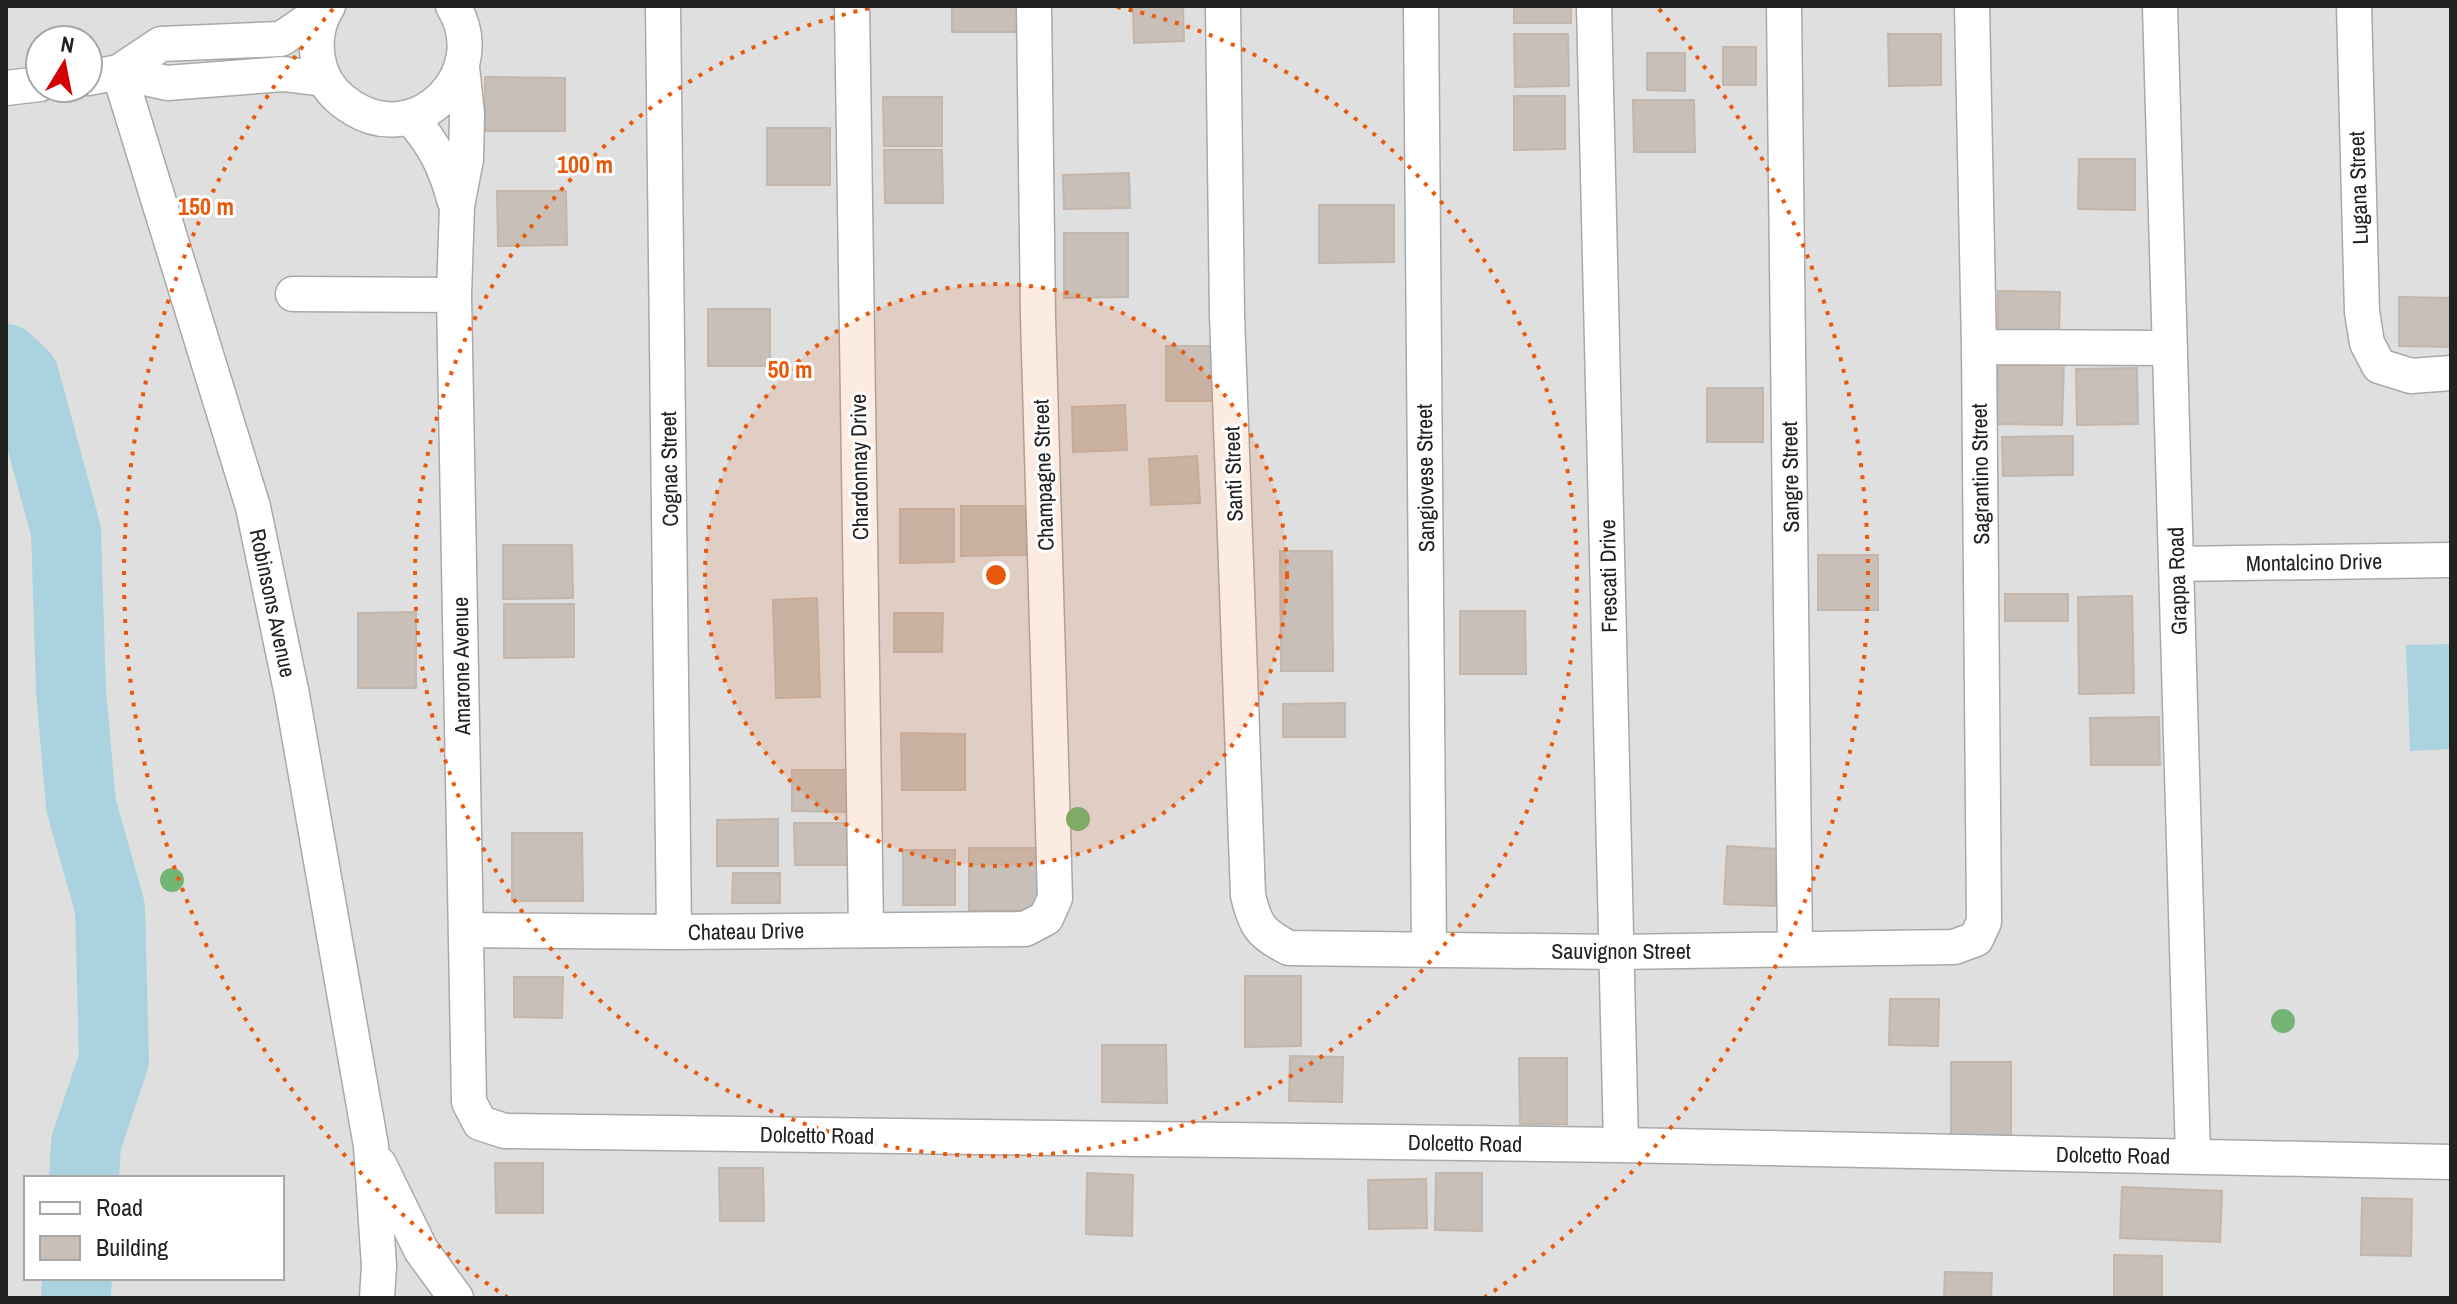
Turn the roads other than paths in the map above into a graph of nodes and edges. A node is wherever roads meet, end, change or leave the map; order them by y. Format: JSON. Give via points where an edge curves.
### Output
{"nodes":[{"id":1,"x":663,"y":6,"type":"edge"},
{"id":2,"x":852,"y":6,"type":"edge"},
{"id":3,"x":1034,"y":6,"type":"edge"},
{"id":4,"x":1223,"y":6,"type":"edge"},
{"id":5,"x":1421,"y":6,"type":"edge"},
{"id":6,"x":1594,"y":6,"type":"edge"},
{"id":7,"x":1784,"y":6,"type":"edge"},
{"id":8,"x":1972,"y":6,"type":"edge"},
{"id":9,"x":2160,"y":6,"type":"edge"},
{"id":10,"x":2354,"y":6,"type":"edge"},
{"id":11,"x":326,"y":8,"type":"edge"},
{"id":12,"x":458,"y":10,"type":"edge"},
{"id":13,"x":462,"y":67,"type":"junction"},
{"id":14,"x":104,"y":75,"type":"edge"},
{"id":15,"x":324,"y":79,"type":"junction"},
{"id":16,"x":410,"y":117,"type":"junction"},
{"id":17,"x":457,"y":206,"type":"junction"},
{"id":18,"x":293,"y":294,"type":"dead end"},
{"id":19,"x":454,"y":295,"type":"junction"},
{"id":20,"x":1979,"y":347,"type":"junction"},
{"id":21,"x":2170,"y":348,"type":"junction"},
{"id":22,"x":2451,"y":373,"type":"edge"},
{"id":23,"x":2451,"y":560,"type":"edge"},
{"id":24,"x":2176,"y":564,"type":"junction"},
{"id":25,"x":866,"y":929,"type":"junction"},
{"id":26,"x":1025,"y":929,"type":"joint"},
{"id":27,"x":467,"y":930,"type":"junction"},
{"id":28,"x":674,"y":932,"type":"junction"},
{"id":29,"x":1266,"y":937,"type":"joint"},
{"id":30,"x":1976,"y":939,"type":"joint"},
{"id":31,"x":1795,"y":948,"type":"junction"},
{"id":32,"x":1429,"y":950,"type":"junction"},
{"id":33,"x":1617,"y":952,"type":"junction"},
{"id":34,"x":480,"y":1123,"type":"joint"},
{"id":35,"x":1621,"y":1145,"type":"junction"},
{"id":36,"x":371,"y":1146,"type":"junction"},
{"id":37,"x":2193,"y":1156,"type":"junction"},
{"id":38,"x":2451,"y":1162,"type":"edge"},
{"id":39,"x":377,"y":1298,"type":"edge"},
{"id":40,"x":456,"y":1298,"type":"edge"}],
"edges":[{"from":1,"to":28,"type":"street","name":"Cognac Street"},
{"from":2,"to":25,"type":"street","name":"Chardonnay Drive"},
{"from":3,"to":26,"type":"street","name":"Champagne Street","via":[[1055,898],[1046,918]]},
{"from":4,"to":29,"type":"street","name":"Santi Street","via":[[1227,315],[1248,895],[1253,918]]},
{"from":5,"to":32,"type":"street","name":"Sangiovese Street"},
{"from":6,"to":33,"type":"street","name":"Frescati Drive"},
{"from":7,"to":31,"type":"street","name":"Sangre Street"},
{"from":8,"to":20,"type":"street","name":"Sagrantino Street"},
{"from":9,"to":21,"type":"street","name":"Grappa Road"},
{"from":10,"to":22,"type":"street","name":"Lugana Street","via":[[2367,343],[2379,366],[2411,376]]},
{"from":11,"to":14,"type":"street","via":[[281,39],[161,44]]},
{"from":11,"to":15,"type":"street","via":[[316,56]]},
{"from":12,"to":13,"type":"street","name":"Amarone Avenue","via":[[465,42]]},
{"from":13,"to":16,"type":"street","via":[[451,90],[433,107]]},
{"from":13,"to":17,"type":"street","name":"Amarone Avenue","via":[[466,159]]},
{"from":14,"to":15,"type":"street","via":[[167,83],[283,74]]},
{"from":14,"to":36,"type":"street","name":"Robinsons Avenue","via":[[253,507],[292,695]]},
{"from":15,"to":16,"type":"street","via":[[339,99],[360,113]]},
{"from":16,"to":17,"type":"street","name":"Amarone Avenue","via":[[444,165]]},
{"from":17,"to":19,"type":"street","name":"Amarone Avenue"},
{"from":18,"to":19,"type":"street"},
{"from":19,"to":27,"type":"street","name":"Amarone Avenue"},
{"from":20,"to":21,"type":"street"},
{"from":20,"to":30,"type":"street","name":"Sagrantino Street","via":[[1984,922]]},
{"from":21,"to":24,"type":"street","name":"Grappa Road"},
{"from":23,"to":24,"type":"street","name":"Montalcino Drive"},
{"from":24,"to":37,"type":"street","name":"Grappa Road"},
{"from":25,"to":26,"type":"street","name":"Chateau Drive"},
{"from":25,"to":28,"type":"street","name":"Chateau Drive"},
{"from":27,"to":28,"type":"street","name":"Chateau Drive"},
{"from":27,"to":34,"type":"street","name":"Amarone Avenue","via":[[469,1102]]},
{"from":29,"to":32,"type":"street","name":"Sauvignon Street","via":[[1289,948]]},
{"from":30,"to":31,"type":"street","name":"Sauvignon Street","via":[[1954,947]]},
{"from":31,"to":33,"type":"street","name":"Sauvignon Street"},
{"from":32,"to":33,"type":"street","name":"Sauvignon Street"},
{"from":33,"to":35,"type":"street","name":"Frescati Drive"},
{"from":34,"to":35,"type":"street","name":"Dolcetto Road","via":[[505,1131]]},
{"from":35,"to":37,"type":"street","name":"Dolcetto Road"},
{"from":36,"to":39,"type":"street","name":"Robinsons Avenue"},
{"from":36,"to":40,"type":"street","name":"Robinsons Avenue","via":[[421,1250]]},
{"from":37,"to":38,"type":"street","name":"Dolcetto Road"}]}
